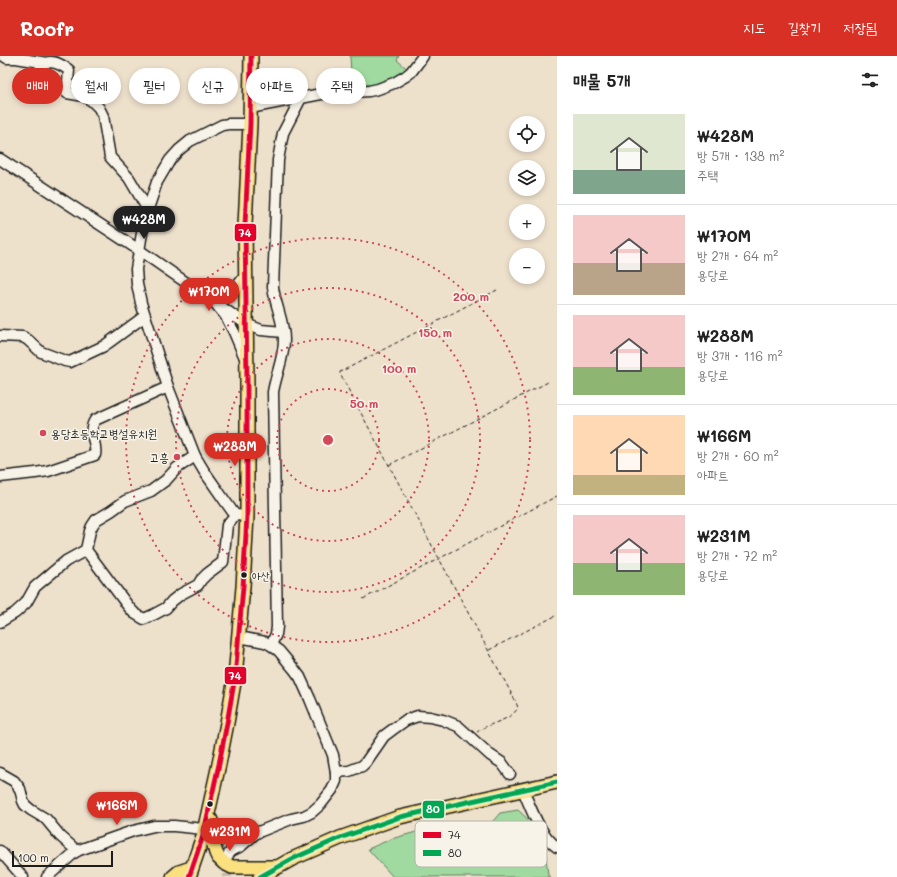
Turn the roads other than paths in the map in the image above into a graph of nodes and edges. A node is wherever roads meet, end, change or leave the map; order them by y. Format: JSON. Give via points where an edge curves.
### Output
{"nodes":[{"id":1,"x":4,"y":56,"type":"edge"},
{"id":2,"x":251,"y":56,"type":"edge"},
{"id":3,"x":422,"y":56,"type":"edge"},
{"id":4,"x":47,"y":63,"type":"junction"},
{"id":5,"x":41,"y":68,"type":"edge"},
{"id":6,"x":308,"y":97,"type":"edge"},
{"id":7,"x":270,"y":104,"type":"edge"},
{"id":8,"x":298,"y":104,"type":"edge"},
{"id":9,"x":250,"y":108,"type":"junction"},
{"id":10,"x":250,"y":124,"type":"junction"},
{"id":11,"x":0,"y":159,"type":"edge"},
{"id":12,"x":148,"y":210,"type":"junction"},
{"id":13,"x":139,"y":250,"type":"junction"},
{"id":14,"x":246,"y":275,"type":"junction"},
{"id":15,"x":215,"y":303,"type":"junction"},
{"id":16,"x":145,"y":316,"type":"junction"},
{"id":17,"x":246,"y":324,"type":"junction"},
{"id":18,"x":283,"y":332,"type":"junction"},
{"id":19,"x":0,"y":336,"type":"edge"},
{"id":20,"x":247,"y":361,"type":"junction"},
{"id":21,"x":168,"y":387,"type":"junction"},
{"id":22,"x":195,"y":456,"type":"junction"},
{"id":23,"x":0,"y":477,"type":"edge"},
{"id":24,"x":241,"y":515,"type":"junction"},
{"id":25,"x":86,"y":550,"type":"junction"},
{"id":26,"x":0,"y":622,"type":"edge"},
{"id":27,"x":239,"y":637,"type":"junction"},
{"id":28,"x":271,"y":645,"type":"junction"},
{"id":29,"x":336,"y":772,"type":"junction"},
{"id":30,"x":0,"y":773,"type":"edge"},
{"id":31,"x":510,"y":774,"type":"dead end"},
{"id":32,"x":557,"y":782,"type":"edge"},
{"id":33,"x":523,"y":790,"type":"junction"},
{"id":34,"x":210,"y":806,"type":"junction"},
{"id":35,"x":538,"y":821,"type":"edge"},
{"id":36,"x":204,"y":829,"type":"junction"},
{"id":37,"x":547,"y":837,"type":"edge"},
{"id":38,"x":557,"y":847,"type":"edge"},
{"id":39,"x":0,"y":851,"type":"edge"},
{"id":40,"x":77,"y":851,"type":"junction"},
{"id":41,"x":226,"y":858,"type":"dead end"},
{"id":42,"x":277,"y":867,"type":"junction"},
{"id":43,"x":190,"y":872,"type":"edge"},
{"id":44,"x":23,"y":877,"type":"edge"},
{"id":45,"x":46,"y":877,"type":"edge"},
{"id":46,"x":173,"y":877,"type":"edge"},
{"id":47,"x":260,"y":877,"type":"edge"}],
"edges":[{"from":1,"to":4,"type":"street"},
{"from":2,"to":9,"type":"main road"},
{"from":3,"to":6,"type":"street","via":[[412,72],[388,86],[368,91]]},
{"from":4,"to":5,"type":"street"},
{"from":4,"to":12,"type":"street","via":[[61,65],[69,70],[67,93],[84,96],[99,108],[103,116],[110,157],[129,178]]},
{"from":7,"to":9,"type":"street"},
{"from":8,"to":18,"type":"street","via":[[283,133],[278,160],[273,287]]},
{"from":9,"to":10,"type":"main road"},
{"from":10,"to":12,"type":"street","via":[[222,125],[190,141],[179,150],[157,182]]},
{"from":10,"to":14,"type":"main road","via":[[245,225]]},
{"from":11,"to":13,"type":"street"},
{"from":12,"to":13,"type":"street"},
{"from":13,"to":15,"type":"street"},
{"from":13,"to":16,"type":"street","via":[[137,284]]},
{"from":14,"to":15,"type":"street","via":[[226,298]]},
{"from":14,"to":17,"type":"main road"},
{"from":15,"to":17,"type":"street"},
{"from":15,"to":20,"type":"street","via":[[225,315]]},
{"from":16,"to":19,"type":"street","via":[[104,346],[70,362],[40,352],[23,337]]},
{"from":16,"to":21,"type":"street"},
{"from":17,"to":18,"type":"street","via":[[260,330]]},
{"from":17,"to":20,"type":"main road"},
{"from":18,"to":28,"type":"street","via":[[284,352],[273,392],[277,627]]},
{"from":20,"to":24,"type":"main road"},
{"from":21,"to":22,"type":"street"},
{"from":21,"to":23,"type":"street","via":[[95,420],[91,430],[95,455],[48,471]]},
{"from":22,"to":24,"type":"street","via":[[224,501]]},
{"from":22,"to":25,"type":"street","via":[[151,491],[125,501],[96,520],[90,531]]},
{"from":24,"to":25,"type":"street","via":[[227,525],[223,562],[198,585],[181,594],[166,608],[144,619],[128,606]]},
{"from":24,"to":27,"type":"main road","via":[[244,587]]},
{"from":25,"to":26,"type":"street","via":[[66,561],[35,587],[26,603]]},
{"from":27,"to":28,"type":"street"},
{"from":27,"to":34,"type":"main road","via":[[227,723]]},
{"from":28,"to":29,"type":"street","via":[[300,677],[334,755]]},
{"from":29,"to":31,"type":"street","via":[[362,766],[384,736],[406,720],[418,716],[458,726],[502,763]]},
{"from":29,"to":41,"type":"street","via":[[332,790],[312,812],[256,833],[231,851]]},
{"from":30,"to":40,"type":"street","via":[[17,784],[25,804],[46,819]]},
{"from":32,"to":33,"type":"main road"},
{"from":33,"to":35,"type":"street"},
{"from":33,"to":42,"type":"main road","via":[[400,817],[340,838]]},
{"from":34,"to":36,"type":"main road"},
{"from":34,"to":42,"type":"main road","via":[[212,839],[222,861],[232,867]]},
{"from":36,"to":40,"type":"street","via":[[154,826]]},
{"from":36,"to":43,"type":"main road"},
{"from":37,"to":38,"type":"street"},
{"from":39,"to":44,"type":"street"},
{"from":40,"to":45,"type":"street"},
{"from":42,"to":47,"type":"main road"},
{"from":43,"to":46,"type":"main road","via":[[178,872]]}]}
